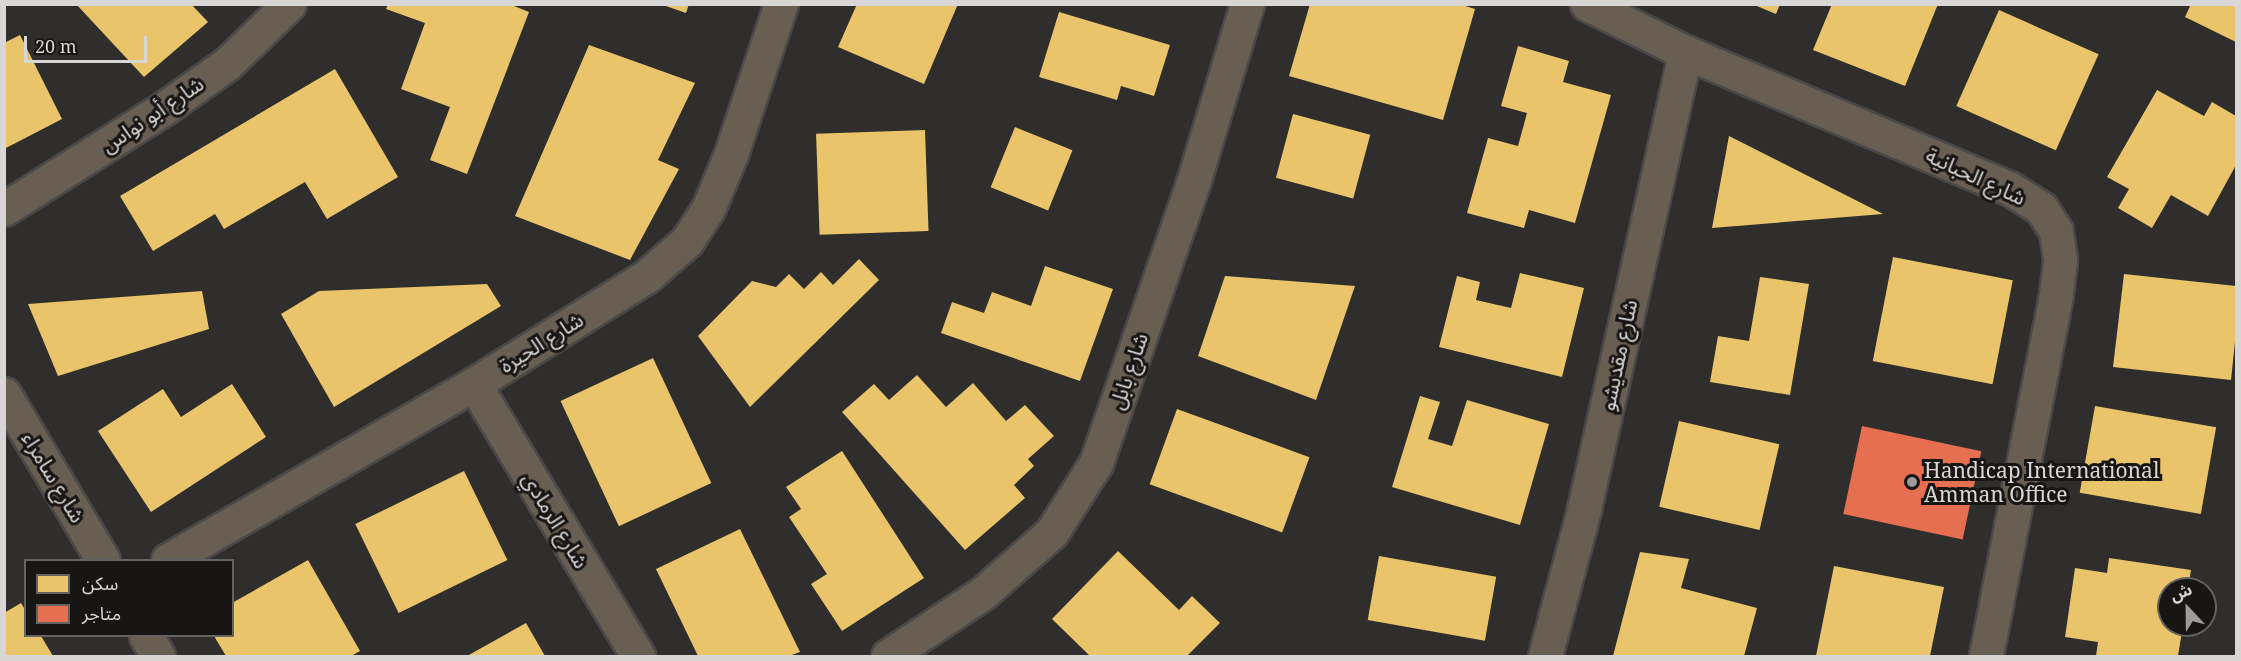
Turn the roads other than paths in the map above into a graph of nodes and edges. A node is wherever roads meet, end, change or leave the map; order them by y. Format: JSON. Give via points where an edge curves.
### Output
{"nodes":[{"id":1,"x":289,"y":4,"type":"edge"},
{"id":2,"x":781,"y":4,"type":"edge"},
{"id":3,"x":1247,"y":4,"type":"edge"},
{"id":4,"x":1587,"y":4,"type":"edge"},
{"id":5,"x":1685,"y":52,"type":"junction"},
{"id":6,"x":4,"y":209,"type":"edge"},
{"id":7,"x":474,"y":384,"type":"junction"},
{"id":8,"x":4,"y":394,"type":"edge"},
{"id":9,"x":102,"y":559,"type":"edge"},
{"id":10,"x":171,"y":559,"type":"edge"},
{"id":11,"x":147,"y":637,"type":"edge"},
{"id":12,"x":158,"y":657,"type":"edge"},
{"id":13,"x":638,"y":657,"type":"edge"},
{"id":14,"x":888,"y":657,"type":"edge"},
{"id":15,"x":1545,"y":657,"type":"edge"},
{"id":16,"x":1986,"y":657,"type":"edge"}],
"edges":[{"from":1,"to":6,"type":"street","name":"شارع أبو نواس","via":[[262,33],[210,76]]},
{"from":2,"to":7,"type":"street","name":"شارع الحيرة","via":[[731,154],[708,209],[687,241],[647,276]]},
{"from":3,"to":14,"type":"street","name":"شارع بابل","via":[[1192,183],[1096,463],[1052,532],[983,593]]},
{"from":4,"to":5,"type":"street","name":"شارع الحبانية"},
{"from":5,"to":15,"type":"street","name":"شارع مقديشو","via":[[1584,509]]},
{"from":5,"to":16,"type":"street","name":"شارع الحبانية","via":[[2009,188],[2041,208],[2056,231],[2060,261],[2056,294]]},
{"from":7,"to":10,"type":"street","name":"شارع الحيرة"},
{"from":7,"to":13,"type":"street","name":"شارع الرمادي"},
{"from":8,"to":9,"type":"street","name":"شارع سامراء"},
{"from":11,"to":12,"type":"street"}]}
